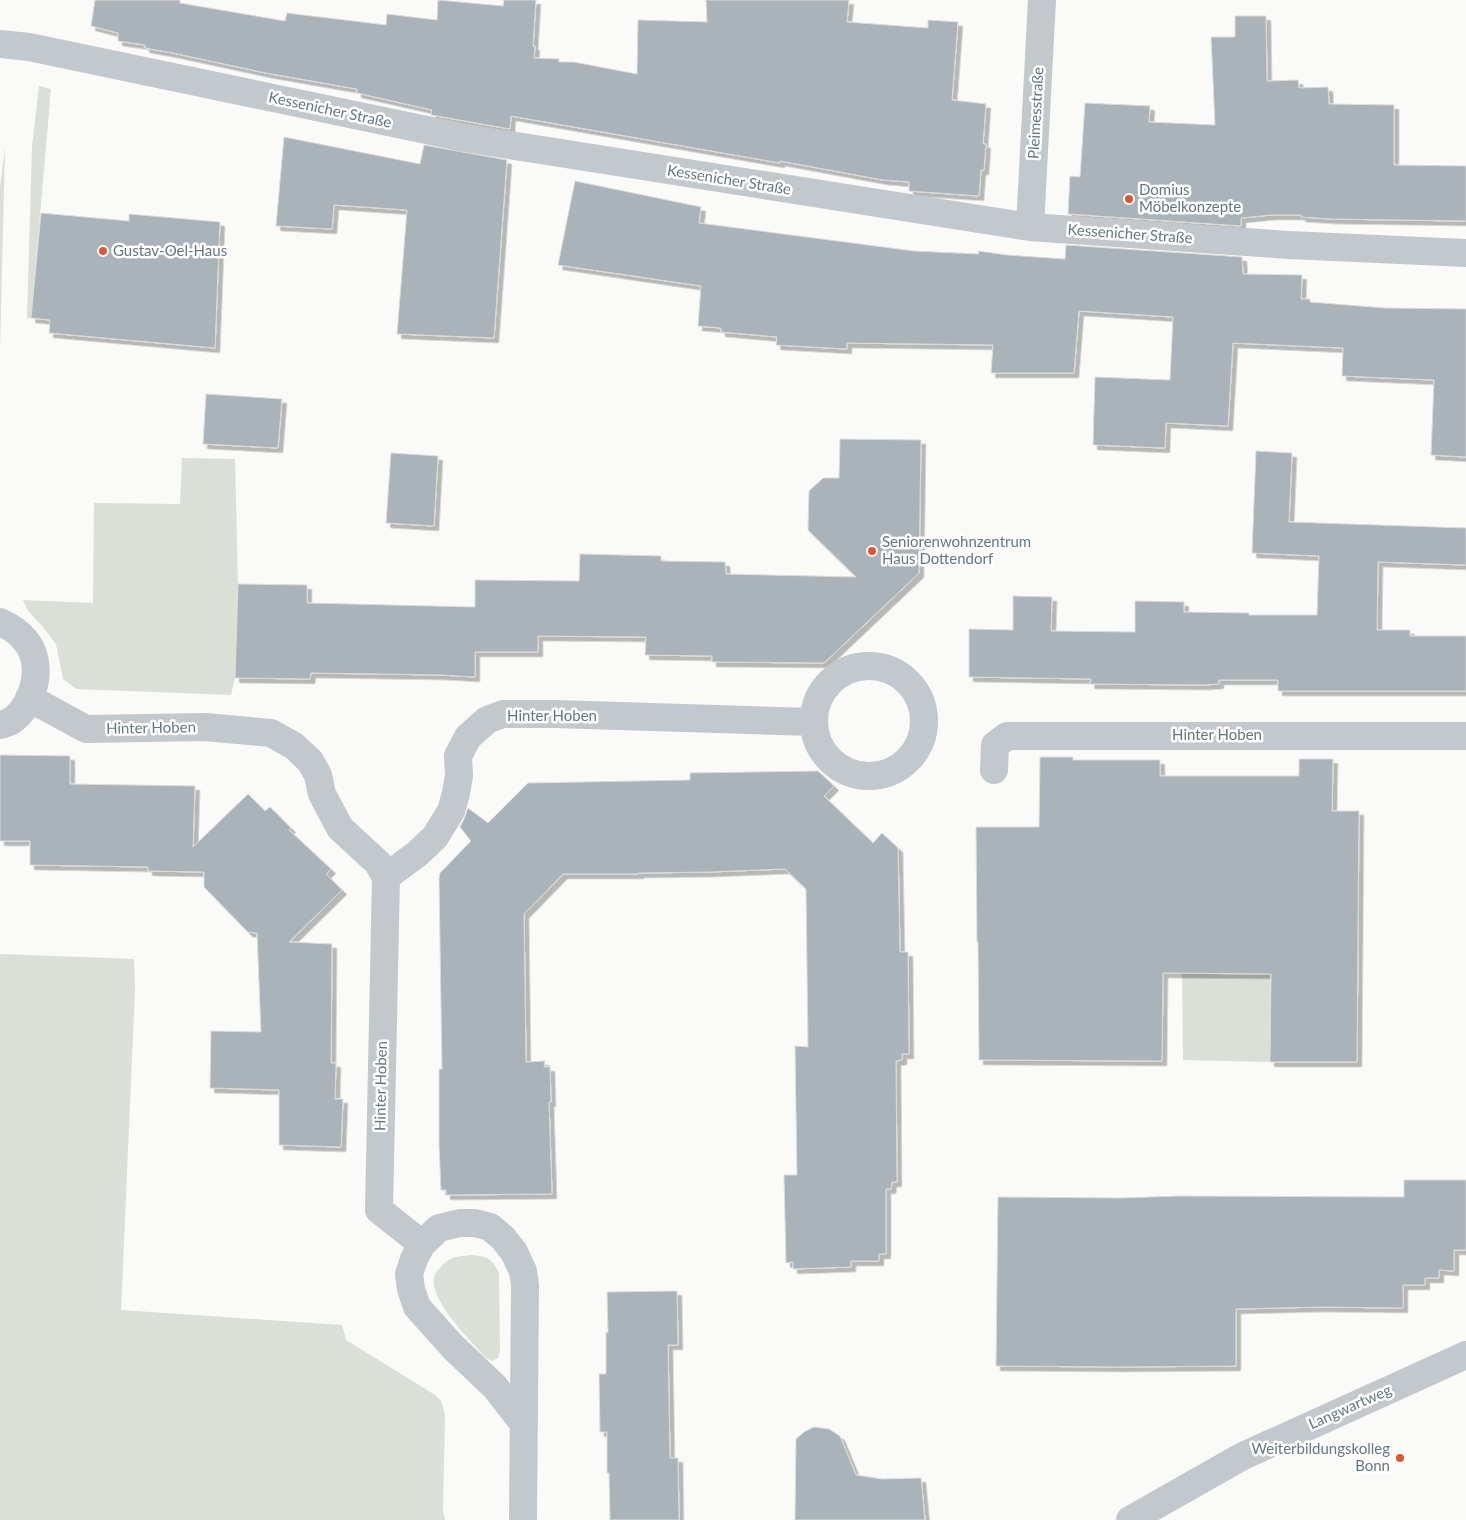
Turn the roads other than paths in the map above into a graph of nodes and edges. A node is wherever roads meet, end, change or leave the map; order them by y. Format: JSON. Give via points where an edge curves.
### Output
{"nodes":[{"id":1,"x":1042,"y":0,"type":"edge"},
{"id":2,"x":0,"y":44,"type":"edge"},
{"id":3,"x":1030,"y":227,"type":"junction"},
{"id":4,"x":1466,"y":253,"type":"edge"},
{"id":5,"x":0,"y":622,"type":"edge"},
{"id":6,"x":29,"y":698,"type":"junction"},
{"id":7,"x":814,"y":722,"type":"junction"},
{"id":8,"x":0,"y":725,"type":"edge"},
{"id":9,"x":1466,"y":736,"type":"edge"},
{"id":10,"x":994,"y":770,"type":"dead end"},
{"id":11,"x":386,"y":877,"type":"junction"},
{"id":12,"x":422,"y":1244,"type":"junction"},
{"id":13,"x":1466,"y":1355,"type":"edge"},
{"id":14,"x":523,"y":1422,"type":"junction"},
{"id":15,"x":523,"y":1520,"type":"edge"},
{"id":16,"x":1130,"y":1520,"type":"edge"}],
"edges":[{"from":1,"to":3,"type":"street","name":"Pleimesstraße"},
{"from":2,"to":3,"type":"street","name":"Kessenicher Straße","via":[[29,47],[465,138]]},
{"from":3,"to":4,"type":"street","name":"Kessenicher Straße","via":[[1289,245]]},
{"from":5,"to":6,"type":"street","via":[[26,640],[33,654],[36,668],[33,692]]},
{"from":6,"to":8,"type":"street","via":[[12,720]]},
{"from":6,"to":11,"type":"street","name":"Hinter Hoben","via":[[86,729],[205,727],[271,733],[310,760],[318,775],[322,794],[340,828],[378,862]]},
{"from":7,"to":7,"type":"street","via":[[818,742],[828,757],[857,775],[876,776],[904,764],[913,755],[923,734],[925,713],[913,687],[896,672],[874,666],[858,667],[842,672],[826,686],[816,705]]},
{"from":7,"to":11,"type":"street","name":"Hinter Hoben","via":[[503,714],[487,720],[468,737],[458,756],[459,776],[451,811],[434,837]]},
{"from":9,"to":10,"type":"street","name":"Hinter Hoben","via":[[1007,736],[996,745]]},
{"from":11,"to":12,"type":"street","name":"Hinter Hoben","via":[[379,1210]]},
{"from":12,"to":14,"type":"street","via":[[409,1274],[418,1307],[453,1347],[495,1386]]},
{"from":12,"to":14,"type":"street","via":[[439,1228],[475,1223],[490,1227],[514,1252],[523,1271],[525,1286]]},
{"from":13,"to":16,"type":"street","name":"Langwartweg","via":[[1242,1456]]},
{"from":14,"to":15,"type":"street"}]}
